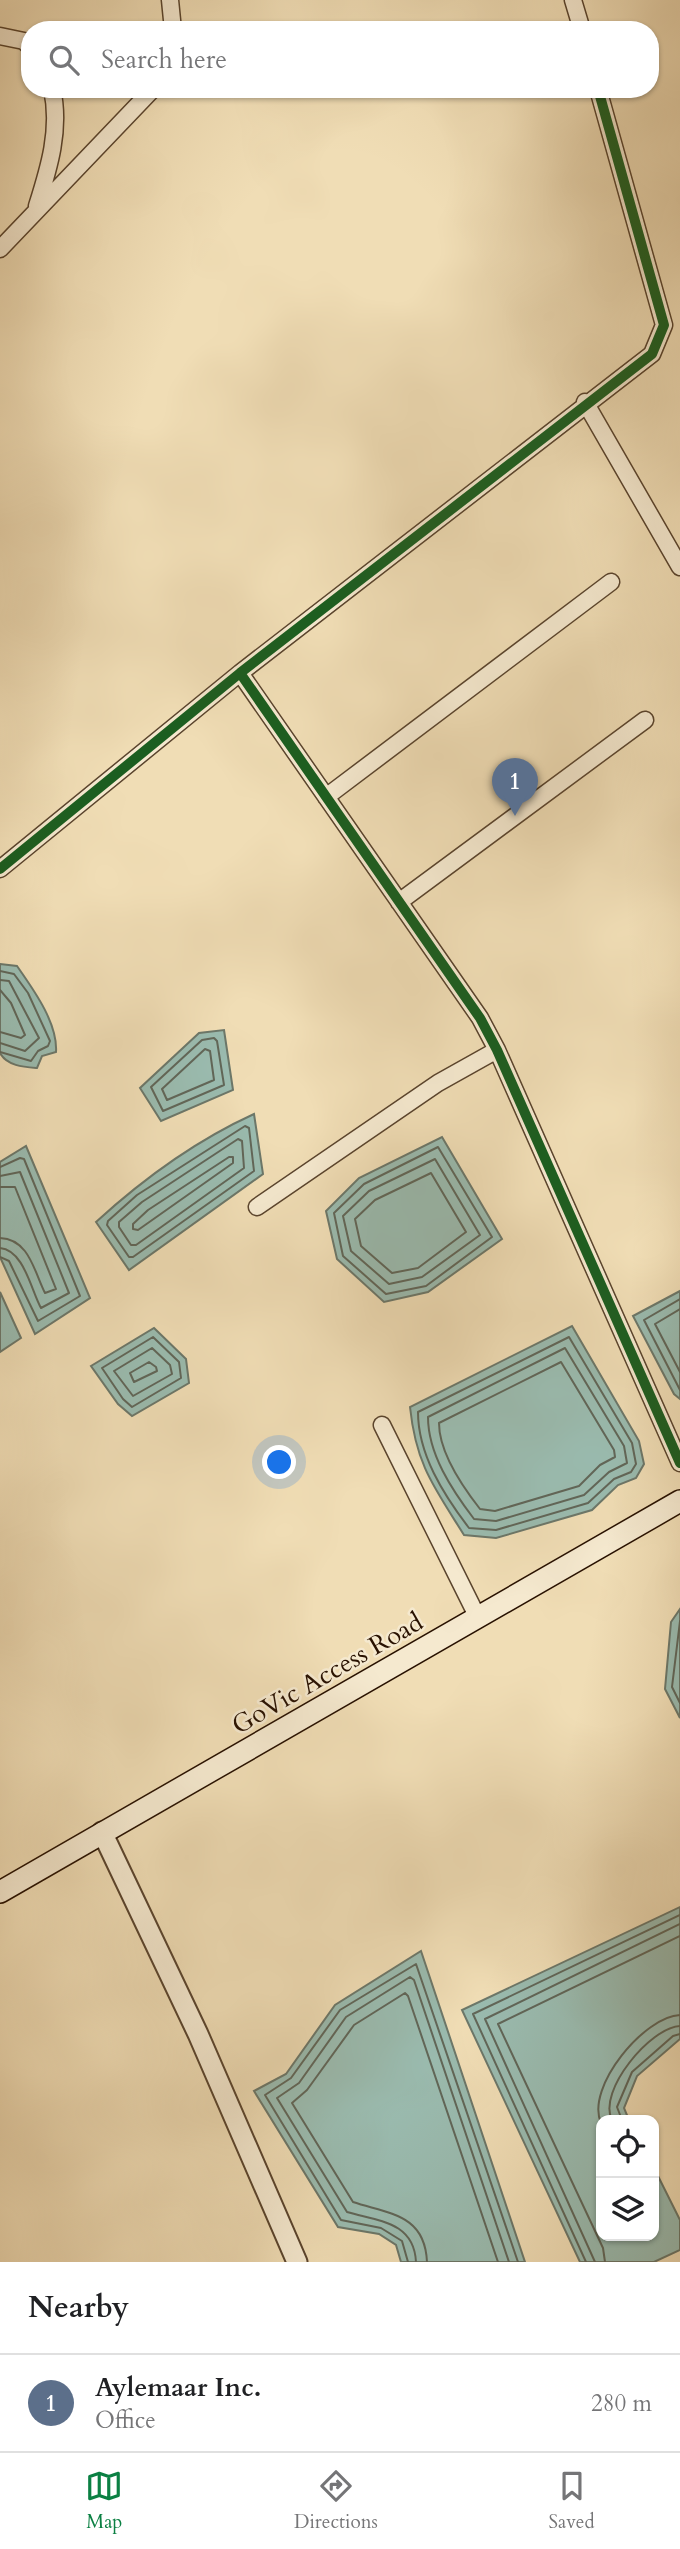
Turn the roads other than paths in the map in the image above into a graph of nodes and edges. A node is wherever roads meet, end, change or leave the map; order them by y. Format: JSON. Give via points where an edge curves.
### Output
{"nodes":[{"id":1,"x":170,"y":0,"type":"edge"},
{"id":2,"x":573,"y":0,"type":"edge"},
{"id":3,"x":172,"y":21,"type":"edge"},
{"id":4,"x":579,"y":21,"type":"edge"},
{"id":5,"x":0,"y":36,"type":"edge"},
{"id":6,"x":21,"y":40,"type":"edge"},
{"id":7,"x":54,"y":98,"type":"edge"},
{"id":8,"x":144,"y":98,"type":"edge"},
{"id":9,"x":601,"y":98,"type":"edge"},
{"id":10,"x":36,"y":212,"type":"junction"},
{"id":11,"x":0,"y":249,"type":"edge"},
{"id":12,"x":585,"y":402,"type":"junction"},
{"id":13,"x":680,"y":567,"type":"edge"},
{"id":14,"x":611,"y":582,"type":"dead end"},
{"id":15,"x":240,"y":673,"type":"junction"},
{"id":16,"x":645,"y":720,"type":"dead end"},
{"id":17,"x":326,"y":797,"type":"junction"},
{"id":18,"x":0,"y":869,"type":"edge"},
{"id":19,"x":399,"y":902,"type":"junction"},
{"id":20,"x":497,"y":1050,"type":"junction"},
{"id":21,"x":257,"y":1207,"type":"dead end"},
{"id":22,"x":382,"y":1425,"type":"dead end"},
{"id":23,"x":680,"y":1463,"type":"edge"},
{"id":24,"x":680,"y":1502,"type":"edge"},
{"id":25,"x":478,"y":1618,"type":"junction"},
{"id":26,"x":103,"y":1832,"type":"junction"},
{"id":27,"x":0,"y":1892,"type":"edge"},
{"id":28,"x":297,"y":2262,"type":"edge"}],
"edges":[{"from":1,"to":3,"type":"street"},
{"from":2,"to":4,"type":"street"},
{"from":5,"to":6,"type":"street"},
{"from":7,"to":10,"type":"street","via":[[57,111],[51,163]]},
{"from":8,"to":10,"type":"street"},
{"from":9,"to":12,"type":"street","via":[[664,325],[652,354]]},
{"from":10,"to":11,"type":"street"},
{"from":12,"to":13,"type":"street"},
{"from":12,"to":15,"type":"street"},
{"from":14,"to":17,"type":"street"},
{"from":15,"to":17,"type":"street"},
{"from":15,"to":18,"type":"street"},
{"from":16,"to":19,"type":"street"},
{"from":17,"to":19,"type":"street"},
{"from":19,"to":20,"type":"street"},
{"from":20,"to":21,"type":"street","via":[[438,1083]]},
{"from":20,"to":23,"type":"street"},
{"from":22,"to":25,"type":"street"},
{"from":24,"to":25,"type":"main road","name":"GoVic Access Road"},
{"from":25,"to":26,"type":"main road","name":"GoVic Access Road"},
{"from":26,"to":27,"type":"main road","name":"GoVic Access Road"},
{"from":26,"to":28,"type":"street","via":[[198,2034]]}]}
